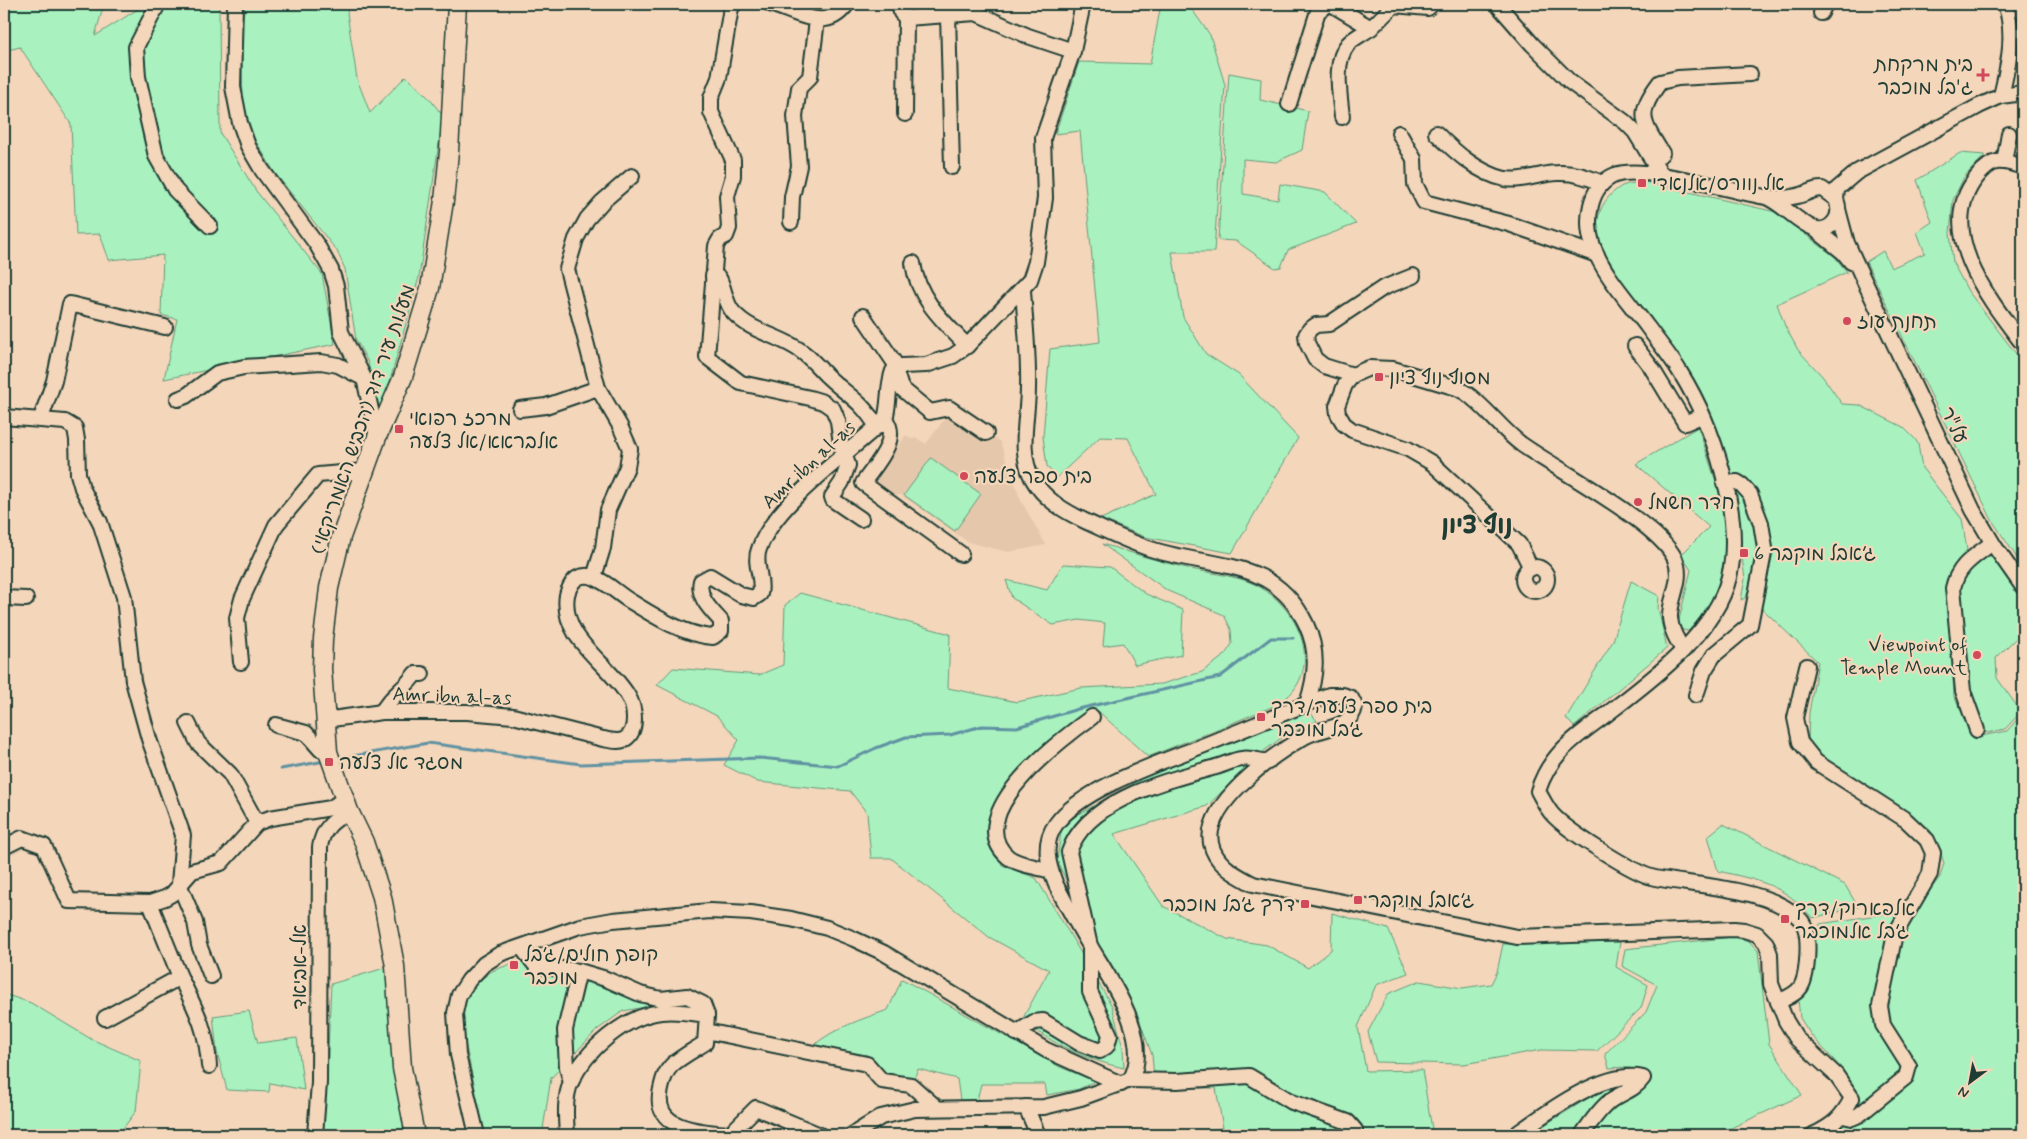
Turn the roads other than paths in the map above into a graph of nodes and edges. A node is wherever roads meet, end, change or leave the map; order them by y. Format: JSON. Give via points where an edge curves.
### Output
{"nodes":[{"id":1,"x":158,"y":4,"type":"edge"},
{"id":2,"x":235,"y":4,"type":"edge"},
{"id":3,"x":456,"y":4,"type":"edge"},
{"id":4,"x":734,"y":4,"type":"edge"},
{"id":5,"x":770,"y":4,"type":"edge"},
{"id":6,"x":847,"y":4,"type":"edge"},
{"id":7,"x":900,"y":4,"type":"edge"},
{"id":8,"x":1083,"y":4,"type":"edge"},
{"id":9,"x":1330,"y":4,"type":"edge"},
{"id":10,"x":1432,"y":4,"type":"edge"},
{"id":11,"x":1497,"y":4,"type":"edge"},
{"id":12,"x":2005,"y":4,"type":"edge"},
{"id":13,"x":948,"y":14,"type":"junction"},
{"id":14,"x":906,"y":18,"type":"junction"},
{"id":15,"x":818,"y":20,"type":"junction"},
{"id":16,"x":1371,"y":28,"type":"junction"},
{"id":17,"x":1073,"y":51,"type":"junction"},
{"id":18,"x":1750,"y":74,"type":"dead end"},
{"id":19,"x":2023,"y":92,"type":"edge"},
{"id":20,"x":2001,"y":96,"type":"junction"},
{"id":21,"x":1289,"y":104,"type":"dead end"},
{"id":22,"x":905,"y":114,"type":"dead end"},
{"id":23,"x":1342,"y":117,"type":"dead end"},
{"id":24,"x":1399,"y":133,"type":"dead end"},
{"id":25,"x":1436,"y":133,"type":"dead end"},
{"id":26,"x":2009,"y":134,"type":"dead end"},
{"id":27,"x":1654,"y":162,"type":"junction"},
{"id":28,"x":2004,"y":162,"type":"junction"},
{"id":29,"x":2023,"y":166,"type":"edge"},
{"id":30,"x":952,"y":167,"type":"dead end"},
{"id":31,"x":1857,"y":172,"type":"junction"},
{"id":32,"x":632,"y":176,"type":"dead end"},
{"id":33,"x":1662,"y":176,"type":"junction"},
{"id":34,"x":1602,"y":184,"type":"junction"},
{"id":35,"x":1810,"y":191,"type":"junction"},
{"id":36,"x":1766,"y":197,"type":"junction"},
{"id":37,"x":1837,"y":206,"type":"junction"},
{"id":38,"x":1800,"y":219,"type":"junction"},
{"id":39,"x":791,"y":222,"type":"dead end"},
{"id":40,"x":210,"y":226,"type":"dead end"},
{"id":41,"x":1816,"y":230,"type":"junction"},
{"id":42,"x":1597,"y":255,"type":"junction"},
{"id":43,"x":913,"y":263,"type":"dead end"},
{"id":44,"x":1861,"y":274,"type":"junction"},
{"id":45,"x":713,"y":276,"type":"junction"},
{"id":46,"x":1413,"y":276,"type":"dead end"},
{"id":47,"x":1023,"y":290,"type":"junction"},
{"id":48,"x":863,"y":316,"type":"dead end"},
{"id":49,"x":165,"y":327,"type":"dead end"},
{"id":50,"x":2023,"y":344,"type":"edge"},
{"id":51,"x":967,"y":346,"type":"junction"},
{"id":52,"x":1635,"y":346,"type":"dead end"},
{"id":53,"x":897,"y":369,"type":"junction"},
{"id":54,"x":1353,"y":375,"type":"junction"},
{"id":55,"x":364,"y":378,"type":"junction"},
{"id":56,"x":598,"y":388,"type":"junction"},
{"id":57,"x":178,"y":399,"type":"dead end"},
{"id":58,"x":520,"y":409,"type":"dead end"},
{"id":59,"x":1701,"y":416,"type":"junction"},
{"id":60,"x":4,"y":417,"type":"edge"},
{"id":61,"x":41,"y":418,"type":"junction"},
{"id":62,"x":881,"y":423,"type":"junction"},
{"id":63,"x":986,"y":433,"type":"dead end"},
{"id":64,"x":377,"y":437,"type":"junction"},
{"id":65,"x":844,"y":456,"type":"junction"},
{"id":66,"x":364,"y":471,"type":"junction"},
{"id":67,"x":1724,"y":483,"type":"junction"},
{"id":68,"x":861,"y":519,"type":"dead end"},
{"id":69,"x":1992,"y":543,"type":"junction"},
{"id":70,"x":961,"y":554,"type":"dead end"},
{"id":71,"x":594,"y":577,"type":"junction"},
{"id":72,"x":2023,"y":587,"type":"edge"},
{"id":73,"x":1542,"y":596,"type":"dead end"},
{"id":74,"x":4,"y":598,"type":"edge"},
{"id":75,"x":26,"y":599,"type":"dead end"},
{"id":76,"x":1683,"y":650,"type":"junction"},
{"id":77,"x":241,"y":662,"type":"dead end"},
{"id":78,"x":1807,"y":666,"type":"dead end"},
{"id":79,"x":422,"y":674,"type":"dead end"},
{"id":80,"x":1696,"y":695,"type":"dead end"},
{"id":81,"x":1306,"y":704,"type":"junction"},
{"id":82,"x":382,"y":712,"type":"junction"},
{"id":83,"x":1092,"y":717,"type":"dead end"},
{"id":84,"x":325,"y":720,"type":"junction"},
{"id":85,"x":188,"y":723,"type":"dead end"},
{"id":86,"x":276,"y":724,"type":"dead end"},
{"id":87,"x":1977,"y":730,"type":"dead end"},
{"id":88,"x":328,"y":752,"type":"junction"},
{"id":89,"x":1268,"y":762,"type":"junction"},
{"id":90,"x":347,"y":805,"type":"junction"},
{"id":91,"x":256,"y":823,"type":"junction"},
{"id":92,"x":4,"y":847,"type":"edge"},
{"id":93,"x":1050,"y":871,"type":"junction"},
{"id":94,"x":179,"y":884,"type":"junction"},
{"id":95,"x":150,"y":903,"type":"junction"},
{"id":96,"x":1090,"y":946,"type":"junction"},
{"id":97,"x":521,"y":947,"type":"junction"},
{"id":98,"x":579,"y":971,"type":"junction"},
{"id":99,"x":211,"y":976,"type":"dead end"},
{"id":100,"x":180,"y":977,"type":"junction"},
{"id":101,"x":1778,"y":1002,"type":"junction"},
{"id":102,"x":707,"y":1015,"type":"junction"},
{"id":103,"x":105,"y":1018,"type":"dead end"},
{"id":104,"x":706,"y":1031,"type":"junction"},
{"id":105,"x":1016,"y":1033,"type":"junction"},
{"id":106,"x":209,"y":1066,"type":"dead end"},
{"id":107,"x":1125,"y":1082,"type":"junction"},
{"id":108,"x":571,"y":1083,"type":"junction"},
{"id":109,"x":1026,"y":1106,"type":"junction"},
{"id":110,"x":936,"y":1108,"type":"junction"},
{"id":111,"x":1843,"y":1116,"type":"junction"},
{"id":112,"x":315,"y":1135,"type":"edge"},
{"id":113,"x":415,"y":1135,"type":"edge"},
{"id":114,"x":477,"y":1135,"type":"edge"},
{"id":115,"x":566,"y":1135,"type":"edge"},
{"id":116,"x":820,"y":1135,"type":"edge"},
{"id":117,"x":852,"y":1135,"type":"edge"},
{"id":118,"x":1038,"y":1135,"type":"edge"},
{"id":119,"x":1354,"y":1135,"type":"edge"},
{"id":120,"x":1515,"y":1135,"type":"edge"},
{"id":121,"x":1582,"y":1135,"type":"edge"},
{"id":122,"x":1813,"y":1135,"type":"edge"}],
"edges":[{"from":1,"to":40,"type":"street","via":[[136,48],[138,77],[156,156],[175,190]]},
{"from":2,"to":55,"type":"street","via":[[233,87],[240,123],[248,146],[262,170],[317,244],[331,270],[341,332]]},
{"from":3,"to":64,"type":"main road","name":"מעלות עיר דוד (הכביש האמריקאי)","via":[[449,152],[430,288],[403,376]]},
{"from":4,"to":45,"type":"street","via":[[719,78],[711,98],[712,112],[733,160],[733,176],[727,196],[729,228],[716,246]]},
{"from":5,"to":15,"type":"street"},
{"from":6,"to":15,"type":"street","via":[[840,14],[829,20]]},
{"from":7,"to":14,"type":"street"},
{"from":8,"to":17,"type":"street"},
{"from":9,"to":16,"type":"street"},
{"from":9,"to":21,"type":"street","via":[[1318,12]]},
{"from":10,"to":16,"type":"street","via":[[1428,8],[1394,4]]},
{"from":11,"to":27,"type":"street","via":[[1570,82],[1625,122]]},
{"from":12,"to":20,"type":"street","via":[[2010,38],[2009,62]]},
{"from":13,"to":14,"type":"street"},
{"from":13,"to":17,"type":"street","via":[[976,13]]},
{"from":13,"to":30,"type":"street"},
{"from":14,"to":22,"type":"street"},
{"from":15,"to":39,"type":"street","via":[[810,77],[799,88],[795,116],[799,166],[792,197]]},
{"from":16,"to":23,"type":"street","via":[[1348,44],[1340,60]]},
{"from":17,"to":47,"type":"street","via":[[1044,138],[1045,198],[1040,242],[1030,280]]},
{"from":18,"to":27,"type":"street","via":[[1660,82],[1647,100],[1644,124],[1662,152]]},
{"from":19,"to":20,"type":"street"},
{"from":20,"to":31,"type":"street"},
{"from":24,"to":42,"type":"street","via":[[1414,159],[1415,184],[1424,202],[1509,224]]},
{"from":25,"to":34,"type":"street","via":[[1458,154],[1505,179],[1534,178],[1558,172],[1583,175]]},
{"from":26,"to":28,"type":"street"},
{"from":27,"to":33,"type":"street"},
{"from":28,"to":29,"type":"street"},
{"from":28,"to":50,"type":"street","via":[[1995,161],[1987,166],[1972,183],[1961,221],[1968,257],[1977,278]]},
{"from":31,"to":35,"type":"street"},
{"from":31,"to":37,"type":"street","via":[[1837,189]]},
{"from":32,"to":56,"type":"street","via":[[588,219],[576,239],[567,269]]},
{"from":33,"to":34,"type":"street","via":[[1615,175]]},
{"from":33,"to":36,"type":"street"},
{"from":34,"to":42,"type":"street","via":[[1591,202],[1589,213],[1589,227]]},
{"from":35,"to":36,"type":"street","via":[[1785,198]]},
{"from":35,"to":37,"type":"street","via":[[1828,191]]},
{"from":35,"to":38,"type":"street","via":[[1798,202]]},
{"from":36,"to":38,"type":"street"},
{"from":37,"to":41,"type":"street","via":[[1833,224]]},
{"from":37,"to":44,"type":"street","name":"על\"ר","via":[[1847,243]]},
{"from":38,"to":41,"type":"street"},
{"from":41,"to":44,"type":"street","name":"על\"ר","via":[[1843,252]]},
{"from":42,"to":59,"type":"street","via":[[1680,372]]},
{"from":43,"to":51,"type":"street","via":[[915,277],[929,306]]},
{"from":44,"to":69,"type":"street","name":"על\"ר","via":[[1973,510]]},
{"from":45,"to":62,"type":"street","via":[[719,278],[732,312],[751,327],[808,355]]},
{"from":45,"to":65,"type":"street","via":[[707,357],[742,383],[810,398],[833,409]]},
{"from":46,"to":54,"type":"street","via":[[1383,288],[1328,324],[1316,325],[1306,335],[1315,359],[1324,366]]},
{"from":47,"to":51,"type":"street"},
{"from":47,"to":81,"type":"street","via":[[1028,387],[1025,455],[1032,478],[1060,508],[1122,538],[1161,552],[1256,572],[1272,581],[1300,611],[1314,647],[1314,682]]},
{"from":48,"to":53,"type":"street"},
{"from":49,"to":61,"type":"street","via":[[70,304],[54,381]]},
{"from":51,"to":53,"type":"street","via":[[941,361]]},
{"from":52,"to":59,"type":"street","via":[[1684,423]]},
{"from":53,"to":62,"type":"street","name":"Amr ibn al-as","via":[[888,386],[889,407]]},
{"from":53,"to":63,"type":"street","via":[[900,388],[930,412],[949,408]]},
{"from":54,"to":73,"type":"street","via":[[1340,394],[1337,406],[1344,424],[1356,432],[1408,448],[1432,463],[1519,544],[1531,568],[1525,572],[1524,581],[1528,589]]},
{"from":54,"to":76,"type":"street","via":[[1369,368],[1383,367],[1466,392],[1521,444],[1615,504],[1654,535],[1671,552],[1676,564],[1678,586],[1670,618]]},
{"from":55,"to":57,"type":"street","via":[[344,367],[320,362],[244,367],[217,373]]},
{"from":55,"to":64,"type":"street"},
{"from":56,"to":58,"type":"street","via":[[546,406]]},
{"from":56,"to":71,"type":"street","via":[[628,440],[630,458],[608,510],[603,548]]},
{"from":59,"to":67,"type":"street"},
{"from":60,"to":61,"type":"street"},
{"from":61,"to":94,"type":"street","via":[[65,422],[74,428],[78,440],[78,474],[82,488],[100,522],[124,597],[133,681],[149,739],[183,835]]},
{"from":62,"to":65,"type":"street","name":"Amr ibn al-as"},
{"from":62,"to":70,"type":"street","via":[[890,426],[892,435],[863,483]]},
{"from":64,"to":66,"type":"main road","name":"מעלות עיר דוד (הכביש האמריקאי)"},
{"from":65,"to":68,"type":"street","via":[[847,470],[832,500]]},
{"from":65,"to":71,"type":"street","name":"Amr ibn al-as","via":[[778,516],[758,549],[760,594],[754,598],[741,595],[710,576],[701,581],[699,587],[703,599],[721,621],[721,631],[713,637],[698,636],[668,623]]},
{"from":66,"to":77,"type":"street","via":[[318,475],[276,525],[260,556],[237,618]]},
{"from":66,"to":84,"type":"main road","name":"מעלות עיר דוד (הכביש האמריקאי)","via":[[341,537],[329,588],[322,654]]},
{"from":67,"to":76,"type":"street","via":[[1733,528],[1734,554],[1729,579],[1716,610]]},
{"from":67,"to":80,"type":"street","via":[[1737,482],[1750,494],[1762,523],[1765,548],[1750,625],[1714,655],[1704,671]]},
{"from":69,"to":72,"type":"street","name":"על\"ר"},
{"from":69,"to":87,"type":"street","via":[[1964,564],[1953,588],[1963,691]]},
{"from":71,"to":82,"type":"street","name":"Amr ibn al-as","via":[[576,579],[568,590],[567,613],[571,626],[585,646],[629,697],[634,723],[632,732],[625,739],[603,739],[513,716],[467,712]]},
{"from":74,"to":75,"type":"street"},
{"from":76,"to":101,"type":"street","via":[[1562,748],[1544,772],[1538,791],[1552,814],[1577,834],[1652,878],[1759,896],[1797,917],[1804,925],[1807,953],[1802,987]]},
{"from":78,"to":111,"type":"street","via":[[1794,718],[1800,742],[1816,762],[1906,820],[1927,840],[1933,853],[1930,874],[1895,934],[1880,1006],[1883,1026],[1910,1066],[1906,1077],[1859,1115],[1852,1118]]},
{"from":79,"to":82,"type":"street","via":[[415,674],[406,687],[386,703]]},
{"from":81,"to":89,"type":"street","via":[[1343,695],[1351,698],[1355,706],[1351,718],[1344,723],[1308,735]]},
{"from":81,"to":93,"type":"street","via":[[1125,776],[1093,794],[1070,810],[1049,836]]},
{"from":82,"to":84,"type":"street","name":"Amr ibn al-as"},
{"from":83,"to":93,"type":"street","via":[[1053,745],[1033,765],[1018,781],[998,815],[997,840],[1007,856],[1020,864]]},
{"from":84,"to":88,"type":"main road","name":"מעלות עיר דוד (הכביש האמריקאי)"},
{"from":85,"to":91,"type":"street","via":[[198,742],[230,774]]},
{"from":86,"to":88,"type":"street","via":[[306,733],[320,749]]},
{"from":88,"to":90,"type":"main road","name":"מעלות עיר דוד (הכביש האמריקאי)"},
{"from":89,"to":96,"type":"street","via":[[1243,758],[1164,781],[1103,810],[1086,823],[1074,838],[1069,852]]},
{"from":89,"to":101,"type":"street","via":[[1229,796],[1214,818],[1212,831],[1212,848],[1219,860],[1234,874],[1253,884],[1517,938],[1744,930],[1757,934],[1766,943],[1770,954],[1771,984]]},
{"from":90,"to":91,"type":"street"},
{"from":90,"to":112,"type":"street","name":"אל-אביאד","via":[[324,830],[320,847],[319,1083]]},
{"from":90,"to":113,"type":"main road","name":"מעלות עיר דוד (הכביש האמריקאי)","via":[[364,842],[382,897],[395,966],[402,1068]]},
{"from":91,"to":94,"type":"street","via":[[221,863],[192,871]]},
{"from":92,"to":95,"type":"street","via":[[22,838],[44,846],[69,901]]},
{"from":93,"to":96,"type":"street"},
{"from":94,"to":95,"type":"street","via":[[172,894]]},
{"from":94,"to":99,"type":"street","via":[[195,922],[199,945]]},
{"from":95,"to":100,"type":"street"},
{"from":96,"to":105,"type":"street","via":[[1090,992],[1110,1036],[1107,1046],[1100,1051],[1079,1043],[1043,1021],[1034,1022]]},
{"from":96,"to":107,"type":"street","via":[[1117,990],[1134,1034],[1137,1062]]},
{"from":97,"to":98,"type":"street","via":[[536,966]]},
{"from":97,"to":105,"type":"street","via":[[580,926],[613,920],[710,911],[791,919],[827,928],[884,954]]},
{"from":97,"to":114,"type":"street","via":[[484,964],[459,995],[455,1013],[458,1055]]},
{"from":98,"to":102,"type":"street","via":[[662,999],[687,996],[703,1004]]},
{"from":98,"to":108,"type":"street","via":[[565,1030],[566,1067]]},
{"from":100,"to":103,"type":"street"},
{"from":100,"to":106,"type":"street","via":[[203,1025]]},
{"from":101,"to":111,"type":"street","via":[[1797,1039],[1836,1075],[1852,1098]]},
{"from":102,"to":104,"type":"street"},
{"from":102,"to":108,"type":"street","via":[[662,1012],[646,1015],[621,1027],[585,1061]]},
{"from":104,"to":110,"type":"street","via":[[867,1064],[882,1081],[910,1085]]},
{"from":104,"to":116,"type":"street","via":[[705,1043],[664,1075],[658,1102],[662,1113],[677,1125],[697,1132],[730,1134],[756,1108]]},
{"from":105,"to":107,"type":"street","via":[[1073,1064]]},
{"from":107,"to":109,"type":"street","via":[[1044,1107]]},
{"from":107,"to":119,"type":"street","via":[[1248,1076],[1292,1102],[1348,1122],[1355,1130]]},
{"from":108,"to":115,"type":"street","via":[[566,1105]]},
{"from":109,"to":110,"type":"street"},
{"from":109,"to":118,"type":"street"},
{"from":110,"to":117,"type":"street","via":[[881,1117]]},
{"from":111,"to":122,"type":"street"},
{"from":120,"to":121,"type":"street","via":[[1606,1081],[1631,1075],[1643,1078],[1639,1084],[1610,1101]]}]}
